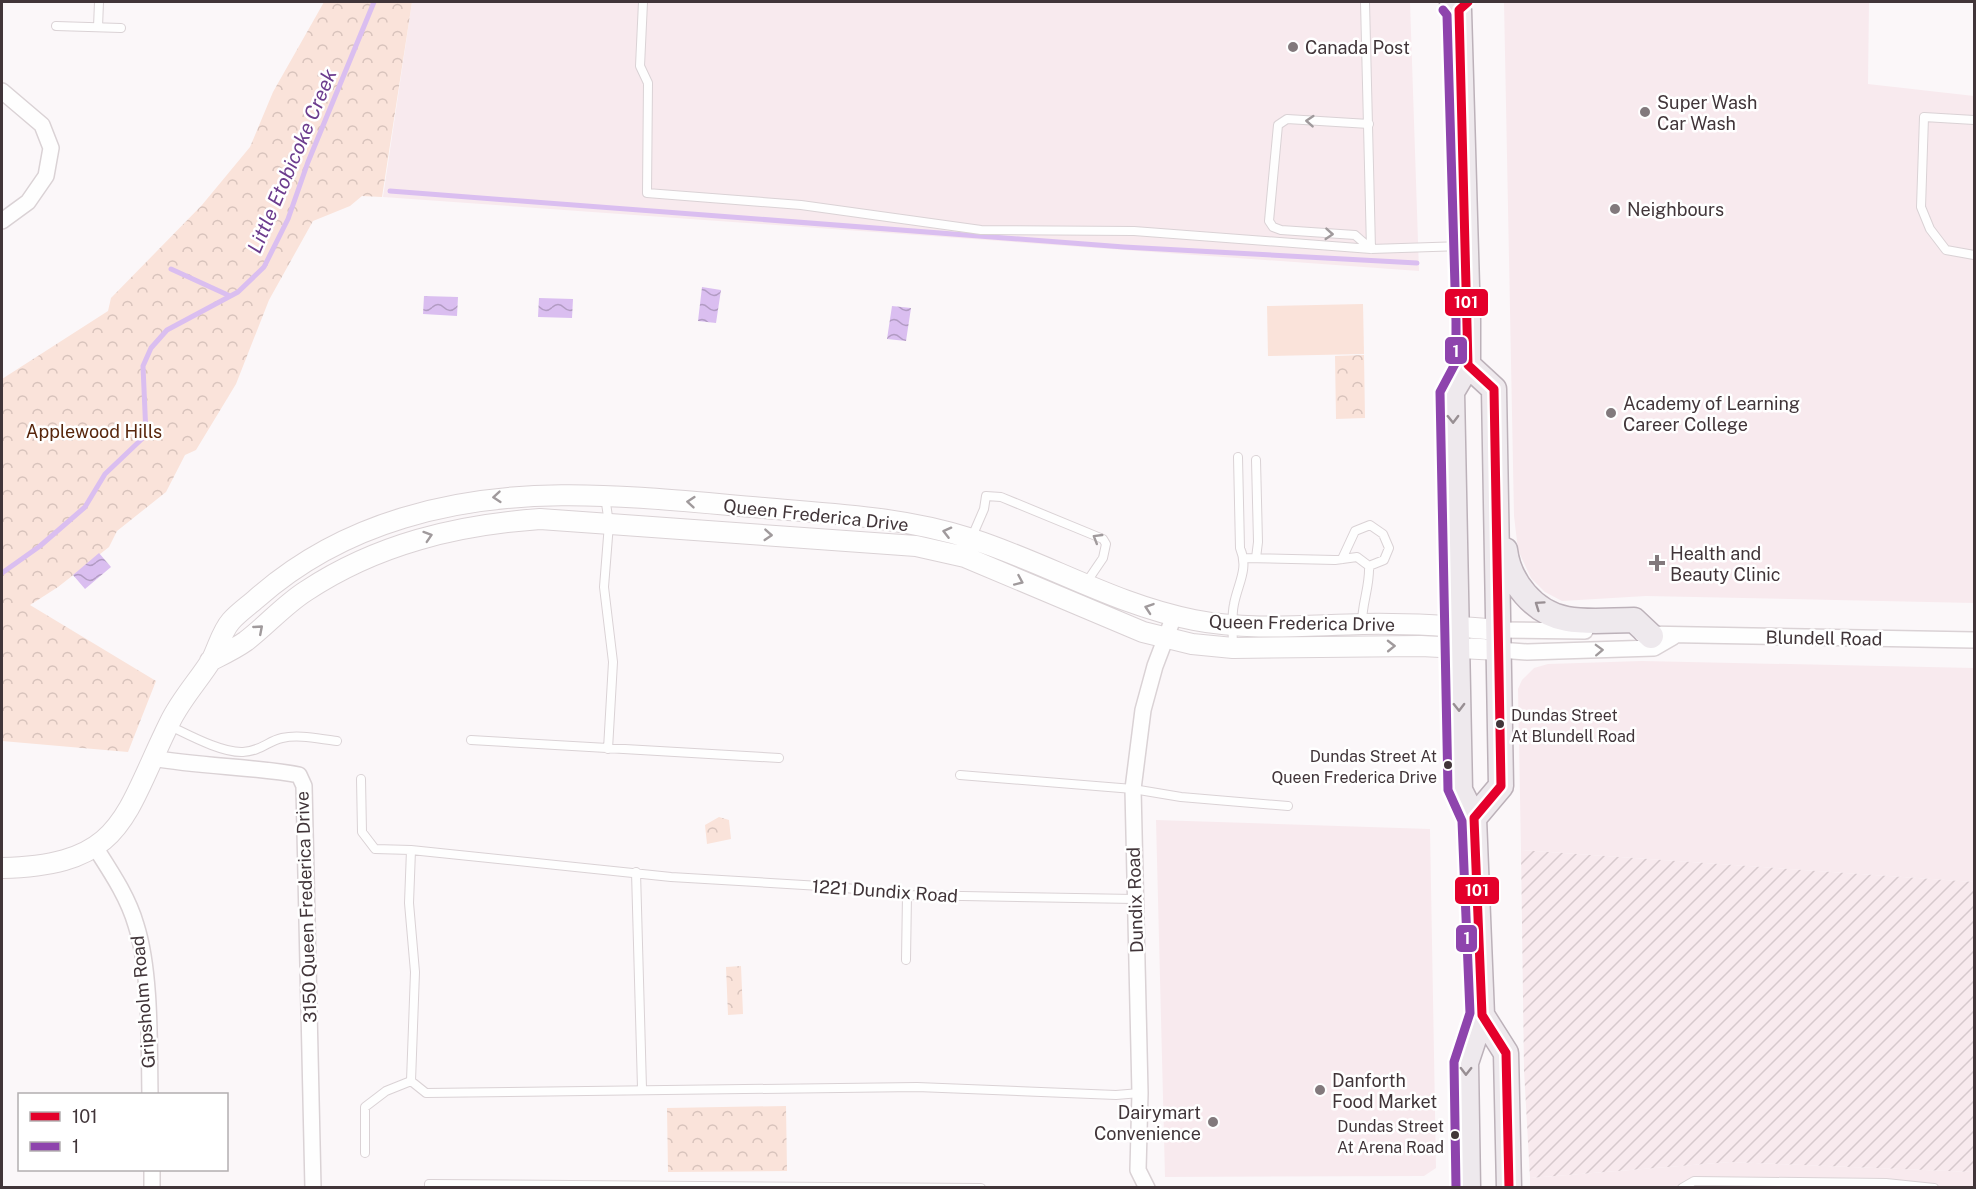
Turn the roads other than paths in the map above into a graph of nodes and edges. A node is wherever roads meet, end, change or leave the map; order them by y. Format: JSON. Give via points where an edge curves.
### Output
{"nodes":[{"id":1,"x":99,"y":2,"type":"edge"},
{"id":2,"x":643,"y":2,"type":"edge"},
{"id":3,"x":1365,"y":2,"type":"edge"},
{"id":4,"x":1459,"y":4,"type":"edge"},
{"id":5,"x":56,"y":26,"type":"dead end"},
{"id":6,"x":98,"y":27,"type":"junction"},
{"id":7,"x":120,"y":28,"type":"dead end"},
{"id":8,"x":2,"y":91,"type":"edge"},
{"id":9,"x":1974,"y":120,"type":"edge"},
{"id":10,"x":1369,"y":124,"type":"junction"},
{"id":11,"x":2,"y":221,"type":"edge"},
{"id":12,"x":1466,"y":246,"type":"junction"},
{"id":13,"x":1371,"y":249,"type":"junction"},
{"id":14,"x":1974,"y":255,"type":"edge"},
{"id":15,"x":1468,"y":365,"type":"junction"},
{"id":16,"x":1238,"y":457,"type":"dead end"},
{"id":17,"x":1256,"y":460,"type":"dead end"},
{"id":18,"x":605,"y":494,"type":"junction"},
{"id":19,"x":1496,"y":508,"type":"junction"},
{"id":20,"x":609,"y":524,"type":"junction"},
{"id":21,"x":972,"y":538,"type":"junction"},
{"id":22,"x":965,"y":557,"type":"junction"},
{"id":23,"x":1244,"y":558,"type":"junction"},
{"id":24,"x":1256,"y":558,"type":"junction"},
{"id":25,"x":1342,"y":559,"type":"junction"},
{"id":26,"x":1369,"y":566,"type":"junction"},
{"id":27,"x":1084,"y":584,"type":"junction"},
{"id":28,"x":1174,"y":616,"type":"junction"},
{"id":29,"x":1363,"y":624,"type":"junction"},
{"id":30,"x":1233,"y":625,"type":"junction"},
{"id":31,"x":1663,"y":636,"type":"junction"},
{"id":32,"x":1457,"y":637,"type":"junction"},
{"id":33,"x":1167,"y":639,"type":"junction"},
{"id":34,"x":1499,"y":640,"type":"junction"},
{"id":35,"x":1974,"y":640,"type":"edge"},
{"id":36,"x":1233,"y":648,"type":"junction"},
{"id":37,"x":210,"y":661,"type":"junction"},
{"id":38,"x":168,"y":725,"type":"junction"},
{"id":39,"x":471,"y":740,"type":"dead end"},
{"id":40,"x":337,"y":741,"type":"dead end"},
{"id":41,"x":608,"y":749,"type":"junction"},
{"id":42,"x":153,"y":758,"type":"junction"},
{"id":43,"x":779,"y":758,"type":"dead end"},
{"id":44,"x":960,"y":774,"type":"dead end"},
{"id":45,"x":361,"y":779,"type":"dead end"},
{"id":46,"x":1133,"y":789,"type":"junction"},
{"id":47,"x":1288,"y":806,"type":"dead end"},
{"id":48,"x":1473,"y":818,"type":"junction"},
{"id":49,"x":96,"y":848,"type":"junction"},
{"id":50,"x":411,"y":850,"type":"junction"},
{"id":51,"x":2,"y":868,"type":"edge"},
{"id":52,"x":636,"y":872,"type":"junction"},
{"id":53,"x":907,"y":895,"type":"junction"},
{"id":54,"x":1135,"y":900,"type":"junction"},
{"id":55,"x":906,"y":960,"type":"dead end"},
{"id":56,"x":1482,"y":1015,"type":"junction"},
{"id":57,"x":411,"y":1081,"type":"junction"},
{"id":58,"x":642,"y":1088,"type":"junction"},
{"id":59,"x":150,"y":1093,"type":"edge"},
{"id":60,"x":1140,"y":1093,"type":"junction"},
{"id":61,"x":365,"y":1154,"type":"dead end"},
{"id":62,"x":152,"y":1171,"type":"edge"},
{"id":63,"x":858,"y":1186,"type":"edge"},
{"id":64,"x":572,"y":1187,"type":"edge"},
{"id":65,"x":719,"y":1187,"type":"edge"},
{"id":66,"x":1144,"y":1187,"type":"edge"},
{"id":67,"x":152,"y":1188,"type":"edge"},
{"id":68,"x":313,"y":1188,"type":"edge"},
{"id":69,"x":429,"y":1188,"type":"edge"},
{"id":70,"x":981,"y":1188,"type":"edge"},
{"id":71,"x":1468,"y":1188,"type":"edge"},
{"id":72,"x":1509,"y":1188,"type":"edge"},
{"id":73,"x":1682,"y":1188,"type":"edge"},
{"id":74,"x":1934,"y":1188,"type":"edge"}],
"edges":[{"from":1,"to":6,"type":"lane"},
{"from":2,"to":13,"type":"lane","via":[[640,66],[648,83],[647,193],[801,205],[981,230],[1134,231]]},
{"from":3,"to":10,"type":"lane"},
{"from":4,"to":12,"type":"main road"},
{"from":5,"to":6,"type":"lane"},
{"from":6,"to":7,"type":"lane"},
{"from":8,"to":11,"type":"street","via":[[42,125],[51,147],[46,176],[28,202]]},
{"from":9,"to":14,"type":"lane","via":[[1924,117],[1921,207],[1930,229],[1946,250]]},
{"from":10,"to":13,"type":"lane"},
{"from":10,"to":13,"type":"lane","one_way":true,"via":[[1287,119],[1278,125],[1269,221],[1281,230],[1354,236]]},
{"from":12,"to":13,"type":"lane"},
{"from":12,"to":15,"type":"main road"},
{"from":15,"to":19,"type":"main road","via":[[1494,389]]},
{"from":15,"to":32,"type":"main road","one_way":true,"via":[[1452,392]]},
{"from":16,"to":23,"type":"lane","via":[[1240,548]]},
{"from":17,"to":24,"type":"lane"},
{"from":18,"to":20,"type":"lane"},
{"from":21,"to":18,"type":"street","name":"Queen Frederica Drive","one_way":true,"via":[[867,517]]},
{"from":18,"to":37,"type":"street","name":"Queen Frederica Drive","one_way":true,"via":[[490,498],[405,517],[332,545],[293,568],[229,622]]},
{"from":31,"to":19,"type":"main road","one_way":true,"via":[[1634,620],[1567,619],[1537,604],[1516,584],[1510,571]]},
{"from":19,"to":34,"type":"main road"},
{"from":20,"to":22,"type":"street","name":"Queen Frederica Drive","one_way":true,"via":[[866,541],[916,546]]},
{"from":37,"to":20,"type":"street","name":"Queen Frederica Drive","one_way":true,"via":[[245,641],[314,586],[393,547],[485,523],[540,519]]},
{"from":20,"to":41,"type":"lane","via":[[604,587],[613,662]]},
{"from":21,"to":22,"type":"lane"},
{"from":21,"to":27,"type":"street","name":"Queen Frederica Drive","via":[[1019,554]]},
{"from":27,"to":21,"type":"lane","one_way":true,"via":[[1103,558],[1103,539],[1001,497],[986,496]]},
{"from":22,"to":33,"type":"street","name":"Queen Frederica Drive","one_way":true,"via":[[1129,627]]},
{"from":23,"to":24,"type":"lane"},
{"from":23,"to":30,"type":"lane"},
{"from":24,"to":25,"type":"lane"},
{"from":25,"to":26,"type":"lane","via":[[1357,557]]},
{"from":25,"to":26,"type":"lane","via":[[1355,531],[1370,525],[1383,534],[1389,548],[1384,560]]},
{"from":26,"to":29,"type":"lane","via":[[1362,604]]},
{"from":28,"to":27,"type":"street","name":"Queen Frederica Drive","one_way":true},
{"from":28,"to":30,"type":"street","name":"Queen Frederica Drive"},
{"from":28,"to":33,"type":"street","name":"Dundix Road"},
{"from":29,"to":30,"type":"street","name":"Queen Frederica Drive"},
{"from":29,"to":32,"type":"street","name":"Queen Frederica Drive"},
{"from":30,"to":36,"type":"lane"},
{"from":31,"to":34,"type":"street","name":"Blundell Road","via":[[1624,630],[1526,632]]},
{"from":34,"to":31,"type":"street","name":"Blundell Road","one_way":true,"via":[[1527,652],[1654,648]]},
{"from":31,"to":35,"type":"street","name":"Blundell Road"},
{"from":32,"to":34,"type":"street","name":"Queen Frederica Drive"},
{"from":36,"to":32,"type":"street","name":"Queen Frederica Drive","one_way":true,"via":[[1421,646]]},
{"from":32,"to":48,"type":"main road","one_way":true,"via":[[1460,790]]},
{"from":33,"to":36,"type":"street","name":"Queen Frederica Drive"},
{"from":33,"to":46,"type":"street","name":"Dundix Road","via":[[1143,710]]},
{"from":34,"to":48,"type":"main road","via":[[1501,786]]},
{"from":37,"to":38,"type":"street","name":"Queen Frederica Drive"},
{"from":38,"to":40,"type":"lane","via":[[241,752],[263,749],[280,738]]},
{"from":38,"to":42,"type":"street","name":"Queen Frederica Drive"},
{"from":39,"to":41,"type":"lane"},
{"from":41,"to":43,"type":"lane"},
{"from":42,"to":49,"type":"street","name":"Queen Frederica Drive","via":[[116,831]]},
{"from":42,"to":68,"type":"street","name":"3150 Queen Frederica Drive","via":[[187,765],[281,771],[299,775],[304,786]]},
{"from":44,"to":46,"type":"lane"},
{"from":45,"to":50,"type":"lane","name":"1221 Dundix Road","via":[[362,832],[368,842],[375,849]]},
{"from":46,"to":47,"type":"lane"},
{"from":46,"to":54,"type":"street","name":"Dundix Road"},
{"from":48,"to":56,"type":"main road"},
{"from":49,"to":51,"type":"street","name":"Queen Frederica Drive","via":[[64,862]]},
{"from":49,"to":59,"type":"street","name":"Gripsholm Road","via":[[125,896],[137,926],[145,975]]},
{"from":50,"to":52,"type":"lane","name":"1221 Dundix Road"},
{"from":50,"to":57,"type":"lane","via":[[415,972]]},
{"from":52,"to":53,"type":"lane","name":"1221 Dundix Road"},
{"from":52,"to":58,"type":"lane"},
{"from":53,"to":54,"type":"lane","name":"1221 Dundix Road"},
{"from":53,"to":55,"type":"lane"},
{"from":54,"to":60,"type":"street","name":"Dundix Road"},
{"from":56,"to":71,"type":"main road","one_way":true,"via":[[1466,1063]]},
{"from":56,"to":72,"type":"main road","via":[[1506,1053]]},
{"from":57,"to":58,"type":"lane","via":[[426,1093]]},
{"from":57,"to":61,"type":"lane","via":[[386,1090],[365,1107]]},
{"from":58,"to":60,"type":"lane","via":[[917,1087]]},
{"from":60,"to":66,"type":"street","name":"Dundix Road","via":[[1138,1170]]},
{"from":62,"to":67,"type":"street"},
{"from":63,"to":65,"type":"lane"},
{"from":63,"to":70,"type":"lane"},
{"from":64,"to":65,"type":"lane"},
{"from":64,"to":69,"type":"lane","via":[[429,1184]]},
{"from":73,"to":74,"type":"lane","via":[[1694,1181],[1706,1181],[1886,1183]]}]}
